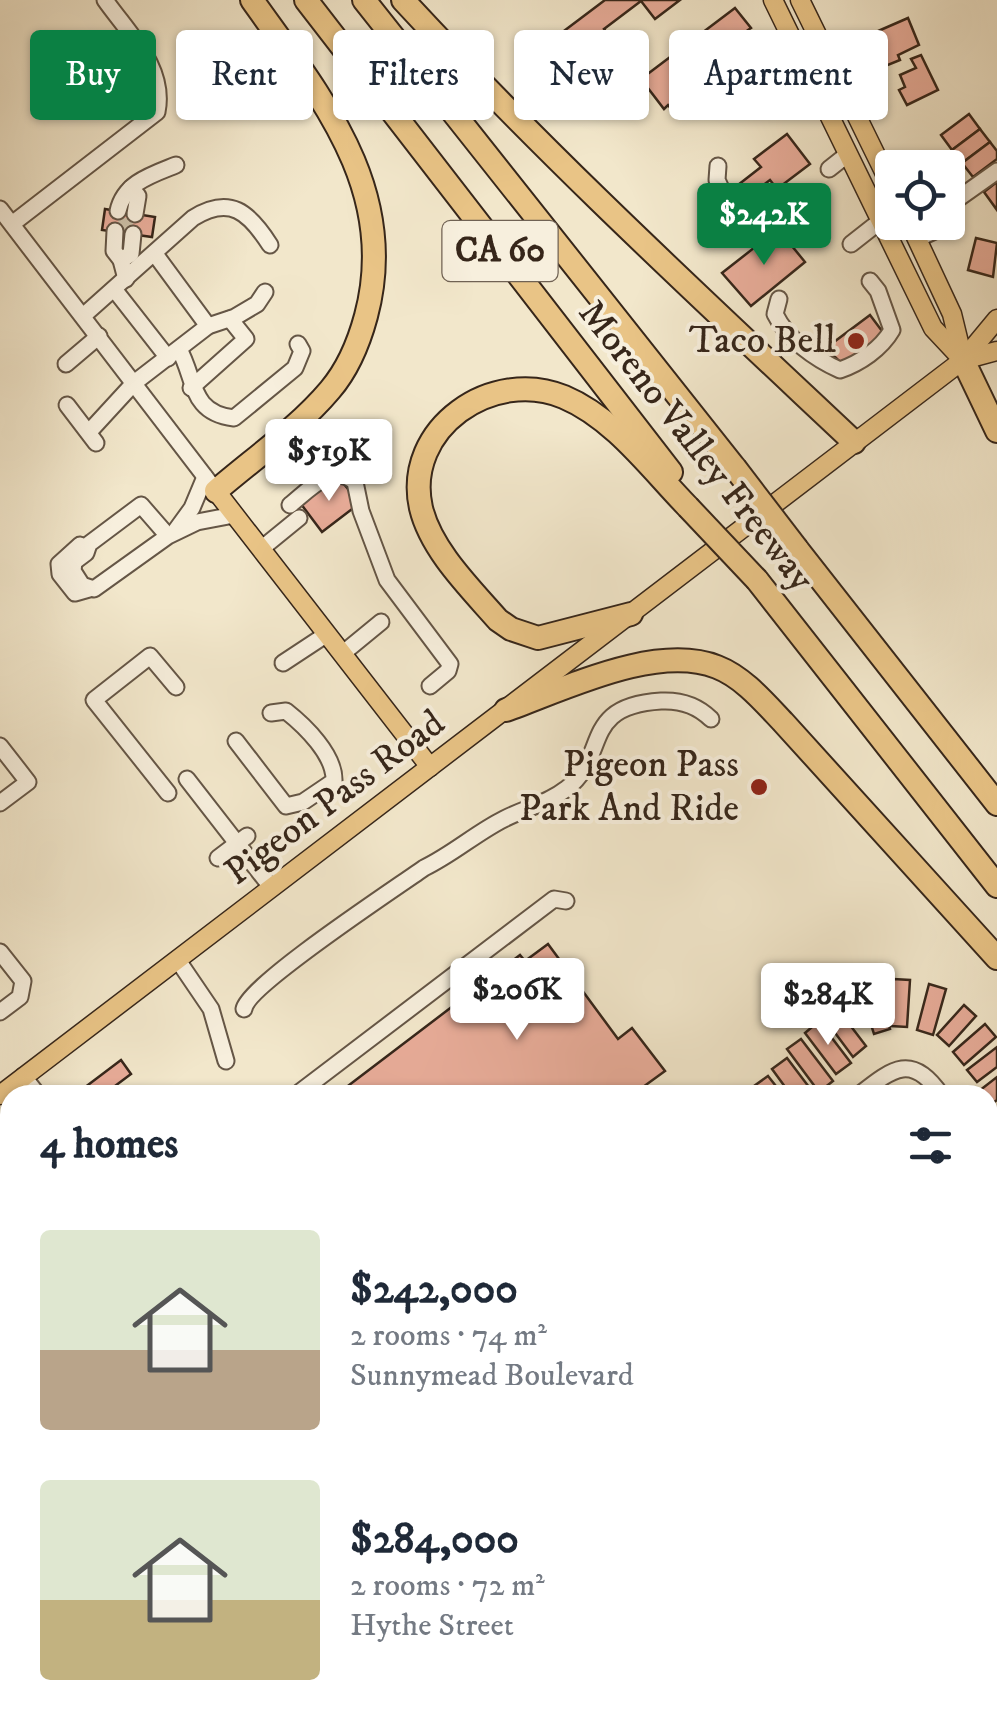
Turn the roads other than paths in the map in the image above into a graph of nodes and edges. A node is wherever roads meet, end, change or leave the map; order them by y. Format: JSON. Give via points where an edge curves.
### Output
{"nodes":[{"id":1,"x":104,"y":0,"type":"edge"},
{"id":2,"x":252,"y":0,"type":"edge"},
{"id":3,"x":306,"y":0,"type":"edge"},
{"id":4,"x":364,"y":0,"type":"edge"},
{"id":5,"x":403,"y":0,"type":"edge"},
{"id":6,"x":773,"y":0,"type":"edge"},
{"id":7,"x":800,"y":0,"type":"edge"},
{"id":8,"x":788,"y":30,"type":"edge"},
{"id":9,"x":815,"y":30,"type":"edge"},
{"id":10,"x":832,"y":120,"type":"edge"},
{"id":11,"x":856,"y":120,"type":"edge"},
{"id":12,"x":860,"y":120,"type":"edge"},
{"id":13,"x":864,"y":127,"type":"junction"},
{"id":14,"x":875,"y":151,"type":"edge"},
{"id":15,"x":848,"y":154,"type":"junction"},
{"id":16,"x":176,"y":165,"type":"dead end"},
{"id":17,"x":718,"y":166,"type":"dead end"},
{"id":18,"x":830,"y":170,"type":"dead end"},
{"id":19,"x":997,"y":171,"type":"edge"},
{"id":20,"x":965,"y":194,"type":"edge"},
{"id":21,"x":724,"y":196,"type":"dead end"},
{"id":22,"x":0,"y":209,"type":"edge"},
{"id":23,"x":127,"y":213,"type":"tunnel mouth"},
{"id":24,"x":875,"y":213,"type":"edge"},
{"id":25,"x":738,"y":214,"type":"dead end"},
{"id":26,"x":765,"y":218,"type":"dead end"},
{"id":27,"x":12,"y":224,"type":"junction"},
{"id":28,"x":875,"y":225,"type":"edge"},
{"id":29,"x":124,"y":233,"type":"tunnel mouth"},
{"id":30,"x":888,"y":240,"type":"edge"},
{"id":31,"x":917,"y":240,"type":"edge"},
{"id":32,"x":851,"y":244,"type":"dead end"},
{"id":33,"x":270,"y":246,"type":"dead end"},
{"id":34,"x":155,"y":254,"type":"junction"},
{"id":35,"x":870,"y":281,"type":"dead end"},
{"id":36,"x":120,"y":284,"type":"junction"},
{"id":37,"x":265,"y":292,"type":"dead end"},
{"id":38,"x":779,"y":299,"type":"dead end"},
{"id":39,"x":82,"y":316,"type":"junction"},
{"id":40,"x":230,"y":319,"type":"junction"},
{"id":41,"x":997,"y":320,"type":"edge"},
{"id":42,"x":208,"y":326,"type":"junction"},
{"id":43,"x":98,"y":336,"type":"junction"},
{"id":44,"x":298,"y":344,"type":"dead end"},
{"id":45,"x":997,"y":351,"type":"edge"},
{"id":46,"x":174,"y":354,"type":"junction"},
{"id":47,"x":963,"y":360,"type":"junction"},
{"id":48,"x":66,"y":364,"type":"dead end"},
{"id":49,"x":134,"y":382,"type":"junction"},
{"id":50,"x":191,"y":388,"type":"junction"},
{"id":51,"x":68,"y":405,"type":"dead end"},
{"id":52,"x":997,"y":431,"type":"edge"},
{"id":53,"x":854,"y":442,"type":"junction"},
{"id":54,"x":211,"y":484,"type":"junction"},
{"id":55,"x":692,"y":505,"type":"junction"},
{"id":56,"x":234,"y":515,"type":"junction"},
{"id":57,"x":172,"y":533,"type":"junction"},
{"id":58,"x":260,"y":548,"type":"junction"},
{"id":59,"x":631,"y":614,"type":"junction"},
{"id":60,"x":380,"y":622,"type":"dead end"},
{"id":61,"x":327,"y":634,"type":"junction"},
{"id":62,"x":342,"y":654,"type":"junction"},
{"id":63,"x":283,"y":663,"type":"dead end"},
{"id":64,"x":430,"y":686,"type":"dead end"},
{"id":65,"x":176,"y":687,"type":"dead end"},
{"id":66,"x":506,"y":710,"type":"junction"},
{"id":67,"x":271,"y":714,"type":"dead end"},
{"id":68,"x":711,"y":719,"type":"dead end"},
{"id":69,"x":236,"y":740,"type":"dead end"},
{"id":70,"x":0,"y":746,"type":"edge"},
{"id":71,"x":430,"y":768,"type":"junction"},
{"id":72,"x":188,"y":779,"type":"dead end"},
{"id":73,"x":168,"y":793,"type":"dead end"},
{"id":74,"x":0,"y":803,"type":"edge"},
{"id":75,"x":997,"y":804,"type":"edge"},
{"id":76,"x":242,"y":839,"type":"junction"},
{"id":77,"x":218,"y":858,"type":"dead end"},
{"id":78,"x":997,"y":886,"type":"edge"},
{"id":79,"x":271,"y":888,"type":"junction"},
{"id":80,"x":566,"y":901,"type":"dead end"},
{"id":81,"x":0,"y":952,"type":"edge"},
{"id":82,"x":997,"y":958,"type":"edge"},
{"id":83,"x":177,"y":959,"type":"junction"},
{"id":84,"x":244,"y":1009,"type":"dead end"},
{"id":85,"x":0,"y":1012,"type":"edge"},
{"id":86,"x":226,"y":1061,"type":"dead end"},
{"id":87,"x":24,"y":1076,"type":"junction"},
{"id":88,"x":13,"y":1085,"type":"edge"},
{"id":89,"x":31,"y":1085,"type":"edge"},
{"id":90,"x":309,"y":1085,"type":"edge"},
{"id":91,"x":871,"y":1085,"type":"edge"},
{"id":92,"x":931,"y":1085,"type":"edge"}],
"edges":[{"from":1,"to":27,"type":"street","via":[[153,68],[161,92],[156,112]]},
{"from":2,"to":54,"type":"highway","via":[[348,143],[376,245],[373,290],[350,359],[330,390]]},
{"from":3,"to":55,"type":"highway","name":"Moreno Valley Freeway","number":"CA 60"},
{"from":4,"to":75,"type":"highway","name":"Moreno Valley Freeway","number":"CA 60","bridge":true},
{"from":5,"to":53,"type":"highway","via":[[646,247]]},
{"from":6,"to":8,"type":"main road"},
{"from":7,"to":9,"type":"main road"},
{"from":10,"to":15,"type":"main road"},
{"from":11,"to":13,"type":"main road"},
{"from":12,"to":13,"type":"main road"},
{"from":13,"to":14,"type":"main road"},
{"from":15,"to":18,"type":"street"},
{"from":15,"to":24,"type":"main road"},
{"from":16,"to":23,"type":"street","via":[[121,196]]},
{"from":17,"to":21,"type":"street"},
{"from":19,"to":20,"type":"street"},
{"from":22,"to":27,"type":"street"},
{"from":25,"to":26,"type":"street","via":[[754,226]]},
{"from":27,"to":39,"type":"street"},
{"from":28,"to":32,"type":"street"},
{"from":29,"to":36,"type":"street","via":[[131,254],[121,260]]},
{"from":30,"to":47,"type":"main road","via":[[933,328]]},
{"from":31,"to":47,"type":"main road","via":[[952,314]]},
{"from":33,"to":34,"type":"street","via":[[256,222],[239,210],[210,208]]},
{"from":34,"to":36,"type":"street"},
{"from":34,"to":42,"type":"street"},
{"from":35,"to":38,"type":"street","via":[[892,330],[840,370],[780,325]]},
{"from":36,"to":39,"type":"street"},
{"from":36,"to":46,"type":"street"},
{"from":37,"to":40,"type":"street"},
{"from":39,"to":43,"type":"street"},
{"from":40,"to":42,"type":"street"},
{"from":40,"to":50,"type":"street","via":[[246,339]]},
{"from":41,"to":47,"type":"main road"},
{"from":42,"to":46,"type":"street"},
{"from":43,"to":48,"type":"street"},
{"from":43,"to":49,"type":"street"},
{"from":44,"to":50,"type":"street","via":[[295,368],[234,418],[217,416]]},
{"from":45,"to":47,"type":"main road"},
{"from":46,"to":49,"type":"street"},
{"from":46,"to":50,"type":"street","via":[[190,368]]},
{"from":47,"to":52,"type":"highway"},
{"from":47,"to":53,"type":"main road","name":"Pigeon Pass Road"},
{"from":49,"to":51,"type":"street","via":[[92,438]]},
{"from":49,"to":54,"type":"street"},
{"from":53,"to":59,"type":"main road","name":"Pigeon Pass Road"},
{"from":54,"to":56,"type":"main road"},
{"from":54,"to":57,"type":"street"},
{"from":55,"to":59,"type":"highway","via":[[596,414],[560,395],[523,389],[482,397],[444,423],[429,445],[419,483],[426,523],[498,620],[538,638]]},
{"from":55,"to":78,"type":"highway","name":"Moreno Valley Freeway","number":"CA 60","bridge":true},
{"from":56,"to":57,"type":"street"},
{"from":56,"to":58,"type":"main road"},
{"from":57,"to":57,"type":"street","via":[[94,588],[72,571],[89,544],[141,504]]},
{"from":58,"to":61,"type":"main road"},
{"from":58,"to":64,"type":"street","via":[[331,475],[350,477],[387,580],[450,664]]},
{"from":59,"to":66,"type":"main road","name":"Pigeon Pass Road"},
{"from":60,"to":62,"type":"street"},
{"from":61,"to":62,"type":"main road"},
{"from":61,"to":63,"type":"street"},
{"from":62,"to":71,"type":"main road"},
{"from":65,"to":73,"type":"street","via":[[150,656],[94,700]]},
{"from":66,"to":71,"type":"main road","name":"Pigeon Pass Road"},
{"from":66,"to":82,"type":"highway","via":[[640,664],[679,660],[718,667],[783,722]]},
{"from":67,"to":69,"type":"street","via":[[286,711],[304,726],[335,769],[334,781],[286,806]]},
{"from":68,"to":84,"type":"street","via":[[672,701],[615,714],[572,784],[424,868],[272,977]]},
{"from":70,"to":74,"type":"street","via":[[28,782]]},
{"from":71,"to":79,"type":"main road","name":"Pigeon Pass Road"},
{"from":72,"to":76,"type":"street"},
{"from":76,"to":77,"type":"street"},
{"from":76,"to":79,"type":"street"},
{"from":79,"to":83,"type":"main road","name":"Pigeon Pass Road"},
{"from":80,"to":90,"type":"street","via":[[554,899]]},
{"from":81,"to":85,"type":"street","via":[[23,981],[20,997]]},
{"from":83,"to":86,"type":"street","via":[[211,1009]]},
{"from":83,"to":87,"type":"main road","name":"Pigeon Pass Road"},
{"from":87,"to":88,"type":"main road","name":"Pigeon Pass Road"},
{"from":87,"to":89,"type":"street"},
{"from":91,"to":92,"type":"street","via":[[906,1067]]}]}
